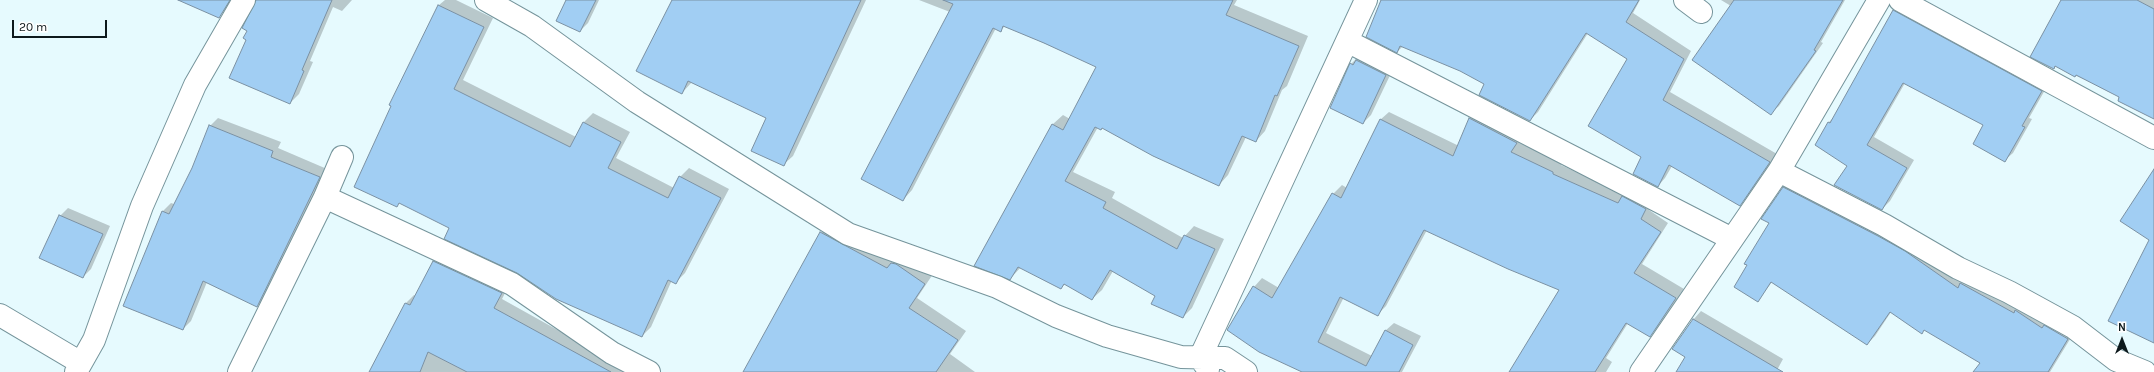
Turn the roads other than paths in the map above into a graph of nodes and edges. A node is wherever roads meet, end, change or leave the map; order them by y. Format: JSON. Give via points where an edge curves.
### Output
{"nodes":[{"id":1,"x":244,"y":0,"type":"edge"},
{"id":2,"x":486,"y":0,"type":"edge"},
{"id":3,"x":1366,"y":0,"type":"edge"},
{"id":4,"x":1878,"y":0,"type":"edge"},
{"id":5,"x":1900,"y":0,"type":"edge"},
{"id":6,"x":1347,"y":41,"type":"junction"},
{"id":7,"x":2154,"y":138,"type":"edge"},
{"id":8,"x":342,"y":157,"type":"dead end"},
{"id":9,"x":1779,"y":170,"type":"junction"},
{"id":10,"x":325,"y":197,"type":"junction"},
{"id":11,"x":1732,"y":240,"type":"junction"},
{"id":12,"x":0,"y":315,"type":"edge"},
{"id":13,"x":1205,"y":365,"type":"edge"},
{"id":14,"x":78,"y":367,"type":"edge"},
{"id":15,"x":239,"y":372,"type":"edge"},
{"id":16,"x":649,"y":372,"type":"edge"},
{"id":17,"x":1246,"y":372,"type":"edge"},
{"id":18,"x":1640,"y":372,"type":"edge"},
{"id":19,"x":2145,"y":372,"type":"edge"}],
"edges":[{"from":1,"to":14,"type":"street","via":[[192,92],[142,206],[94,340]]},
{"from":2,"to":13,"type":"street","via":[[532,26],[637,102],[848,234],[997,287],[1056,316],[1107,336]]},
{"from":3,"to":6,"type":"street"},
{"from":4,"to":9,"type":"street"},
{"from":5,"to":7,"type":"street"},
{"from":6,"to":11,"type":"street"},
{"from":6,"to":13,"type":"street"},
{"from":8,"to":10,"type":"street"},
{"from":9,"to":11,"type":"street"},
{"from":9,"to":19,"type":"street","via":[[1884,225],[1958,268],[2010,292],[2073,327],[2116,360]]},
{"from":10,"to":15,"type":"street"},
{"from":10,"to":16,"type":"street","via":[[512,284],[612,353]]},
{"from":11,"to":18,"type":"street"},
{"from":12,"to":14,"type":"street"},
{"from":13,"to":17,"type":"street","via":[[1225,358]]}]}
